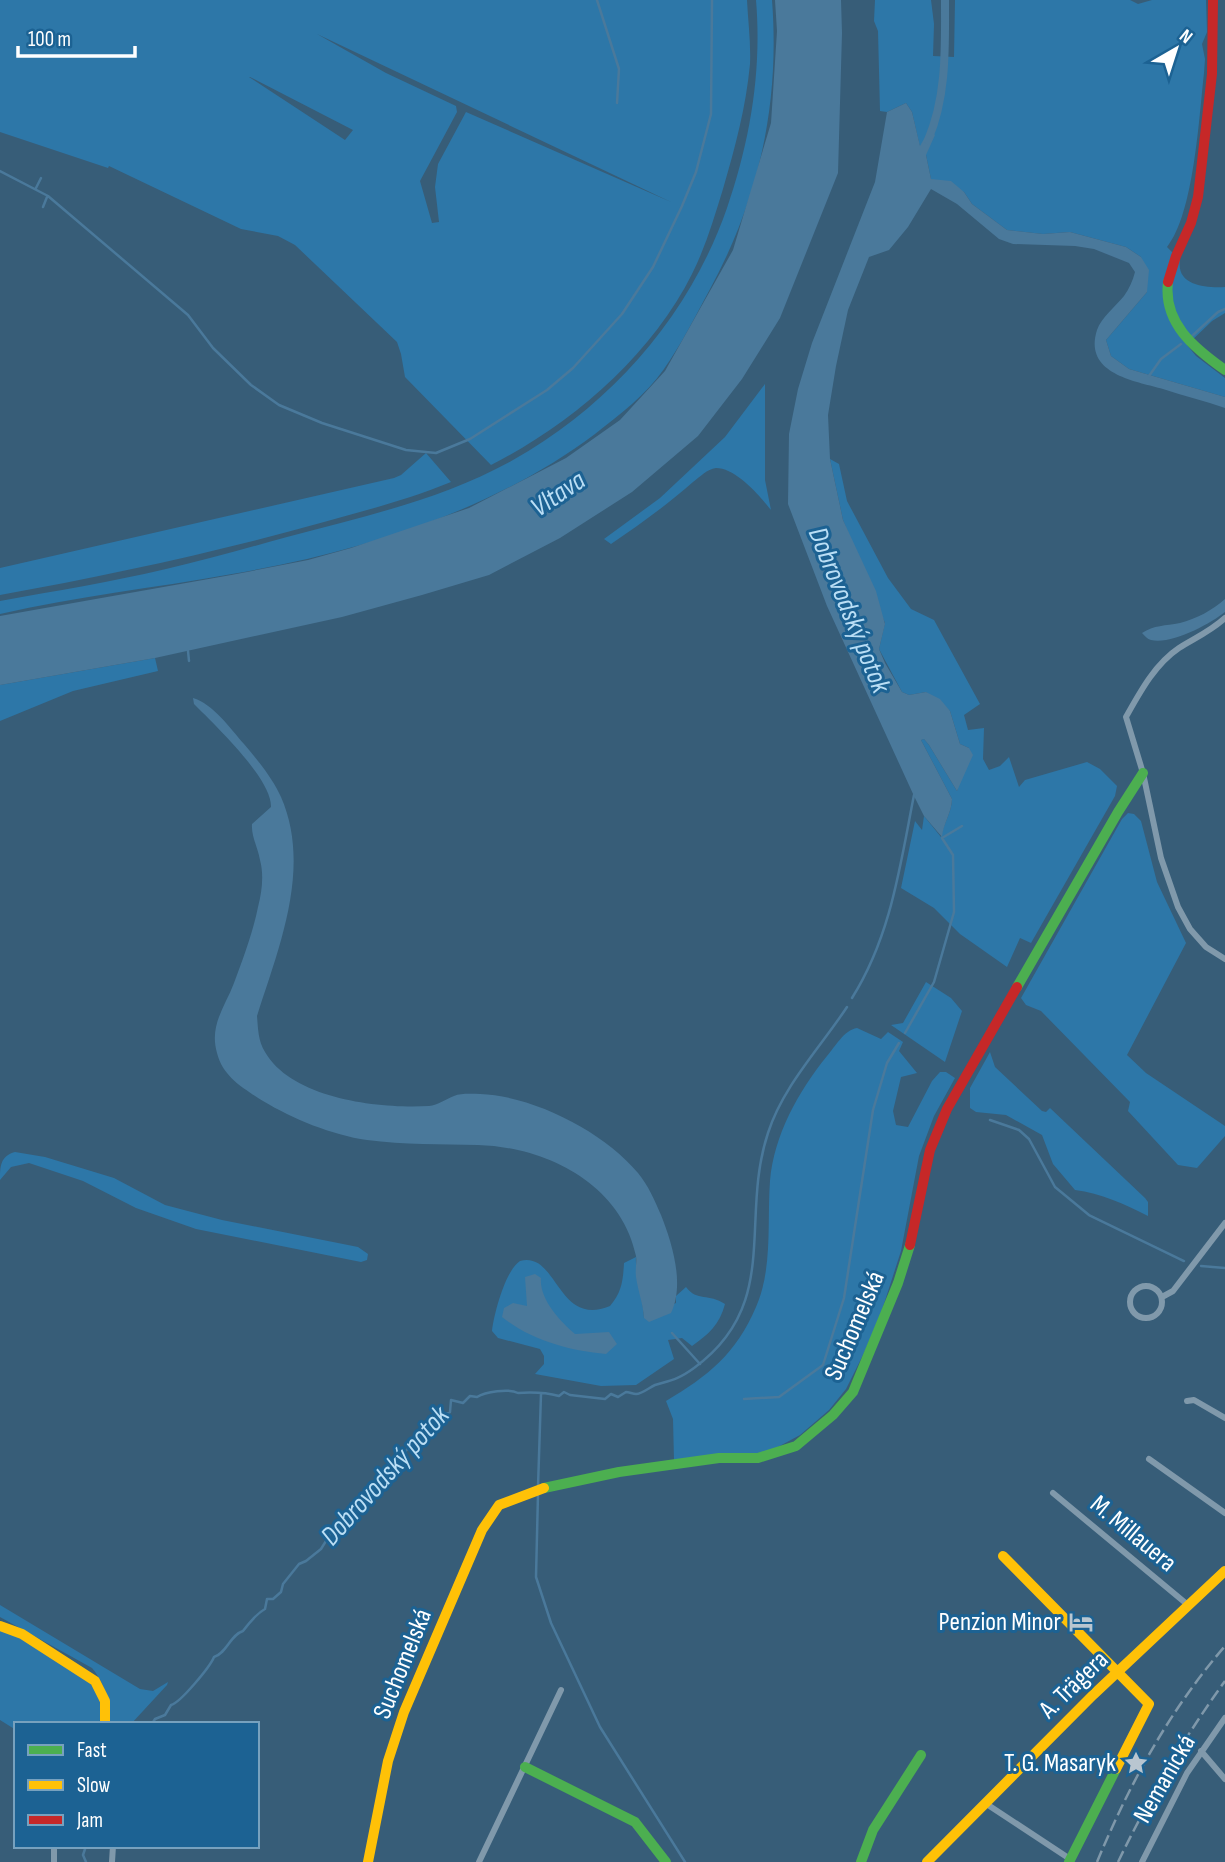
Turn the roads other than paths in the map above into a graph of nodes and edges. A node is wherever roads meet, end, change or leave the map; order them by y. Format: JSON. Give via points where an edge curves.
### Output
{"nodes":[{"id":1,"x":1213,"y":0,"type":"edge"},
{"id":2,"x":1225,"y":370,"type":"edge"},
{"id":3,"x":1225,"y":618,"type":"edge"},
{"id":4,"x":1143,"y":774,"type":"junction"},
{"id":5,"x":1225,"y":959,"type":"edge"},
{"id":6,"x":1225,"y":1223,"type":"edge"},
{"id":7,"x":1162,"y":1297,"type":"junction"},
{"id":8,"x":1187,"y":1401,"type":"dead end"},
{"id":9,"x":1224,"y":1417,"type":"edge"},
{"id":10,"x":1149,"y":1459,"type":"dead end"},
{"id":11,"x":1053,"y":1493,"type":"dead end"},
{"id":12,"x":1225,"y":1513,"type":"edge"},
{"id":13,"x":1003,"y":1556,"type":"dead end"},
{"id":14,"x":1225,"y":1571,"type":"edge"},
{"id":15,"x":1188,"y":1605,"type":"junction"},
{"id":16,"x":0,"y":1626,"type":"edge"},
{"id":17,"x":1117,"y":1672,"type":"junction"},
{"id":18,"x":561,"y":1690,"type":"dead end"},
{"id":19,"x":1225,"y":1718,"type":"edge"},
{"id":20,"x":104,"y":1722,"type":"edge"},
{"id":21,"x":1201,"y":1751,"type":"junction"},
{"id":22,"x":921,"y":1755,"type":"dead end"},
{"id":23,"x":525,"y":1767,"type":"junction"},
{"id":24,"x":1225,"y":1780,"type":"edge"},
{"id":25,"x":985,"y":1803,"type":"junction"},
{"id":26,"x":1070,"y":1861,"type":"edge"},
{"id":27,"x":368,"y":1862,"type":"edge"},
{"id":28,"x":479,"y":1862,"type":"edge"},
{"id":29,"x":666,"y":1862,"type":"edge"},
{"id":30,"x":861,"y":1862,"type":"edge"},
{"id":31,"x":927,"y":1862,"type":"edge"},
{"id":32,"x":1142,"y":1862,"type":"edge"}],
"edges":[{"from":1,"to":2,"type":"street","via":[[1212,73],[1195,212],[1169,275],[1167,299],[1184,335]]},
{"from":3,"to":4,"type":"street","via":[[1163,661],[1126,717]]},
{"from":4,"to":5,"type":"street","via":[[1161,858],[1178,907],[1206,947]]},
{"from":4,"to":27,"type":"street","name":"Suchomelská","via":[[942,1120],[930,1150],[901,1272],[853,1392],[827,1422],[796,1446],[758,1458],[719,1458],[618,1472],[539,1489],[499,1505],[482,1530],[404,1712],[388,1761]]},
{"from":6,"to":7,"type":"street","via":[[1172,1291]]},
{"from":7,"to":7,"type":"street","via":[[1162,1308],[1154,1316],[1143,1318],[1131,1307],[1131,1296],[1143,1285],[1153,1286]]},
{"from":8,"to":9,"type":"street","via":[[1194,1400]]},
{"from":10,"to":12,"type":"street"},
{"from":11,"to":15,"type":"street","name":"M. Millauera"},
{"from":13,"to":17,"type":"street"},
{"from":14,"to":15,"type":"street","name":"A. Trägera"},
{"from":15,"to":17,"type":"street","name":"A. Trägera"},
{"from":16,"to":20,"type":"street","via":[[22,1634],[95,1681],[106,1702]]},
{"from":17,"to":25,"type":"street","name":"A. Trägera"},
{"from":17,"to":26,"type":"street","via":[[1149,1704]]},
{"from":18,"to":23,"type":"street"},
{"from":19,"to":21,"type":"street","name":"Nemanická"},
{"from":21,"to":24,"type":"street"},
{"from":21,"to":32,"type":"street","name":"Nemanická"},
{"from":22,"to":30,"type":"street","via":[[873,1830]]},
{"from":23,"to":28,"type":"street"},
{"from":23,"to":29,"type":"street","via":[[635,1822]]},
{"from":25,"to":26,"type":"street"},
{"from":25,"to":31,"type":"street","name":"A. Trägera"}]}
